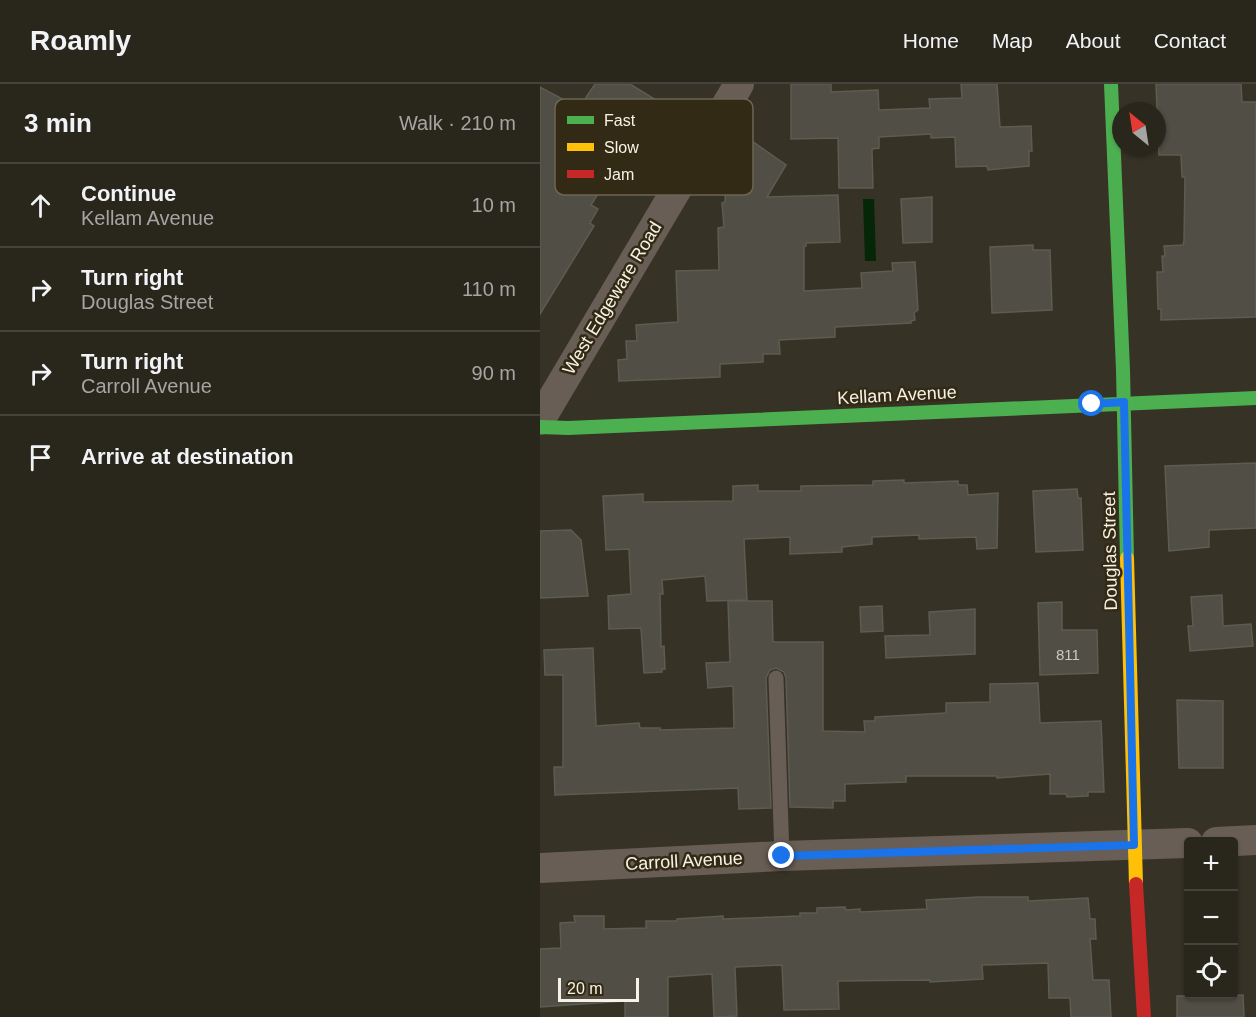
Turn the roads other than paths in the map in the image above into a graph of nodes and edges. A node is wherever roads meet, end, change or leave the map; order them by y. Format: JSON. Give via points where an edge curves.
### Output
{"nodes":[{"id":1,"x":739,"y":84,"type":"edge"},
{"id":2,"x":1111,"y":84,"type":"edge"},
{"id":3,"x":730,"y":99,"type":"edge"},
{"id":4,"x":673,"y":195,"type":"edge"},
{"id":5,"x":1256,"y":398,"type":"edge"},
{"id":6,"x":1124,"y":402,"type":"junction"},
{"id":7,"x":540,"y":420,"type":"edge"},
{"id":8,"x":540,"y":427,"type":"edge"},
{"id":9,"x":776,"y":678,"type":"dead end"},
{"id":10,"x":1256,"y":840,"type":"edge"},
{"id":11,"x":1238,"y":841,"type":"edge"},
{"id":12,"x":1184,"y":843,"type":"edge"},
{"id":13,"x":1134,"y":845,"type":"junction"},
{"id":14,"x":782,"y":856,"type":"junction"},
{"id":15,"x":540,"y":868,"type":"edge"},
{"id":16,"x":1144,"y":1017,"type":"edge"}],
"edges":[{"from":1,"to":3,"type":"street","name":"West Edgeware Road"},
{"from":2,"to":6,"type":"street","name":"Douglas Street"},
{"from":4,"to":7,"type":"street","name":"West Edgeware Road"},
{"from":5,"to":6,"type":"street","name":"Kellam Avenue"},
{"from":6,"to":8,"type":"street","name":"Kellam Avenue"},
{"from":6,"to":13,"type":"street","name":"Douglas Street"},
{"from":9,"to":14,"type":"lane"},
{"from":10,"to":11,"type":"street"},
{"from":12,"to":13,"type":"street","name":"Carroll Avenue"},
{"from":13,"to":14,"type":"street","name":"Carroll Avenue"},
{"from":13,"to":16,"type":"street","name":"Douglas Street"},
{"from":14,"to":15,"type":"street","name":"Carroll Avenue"}]}
